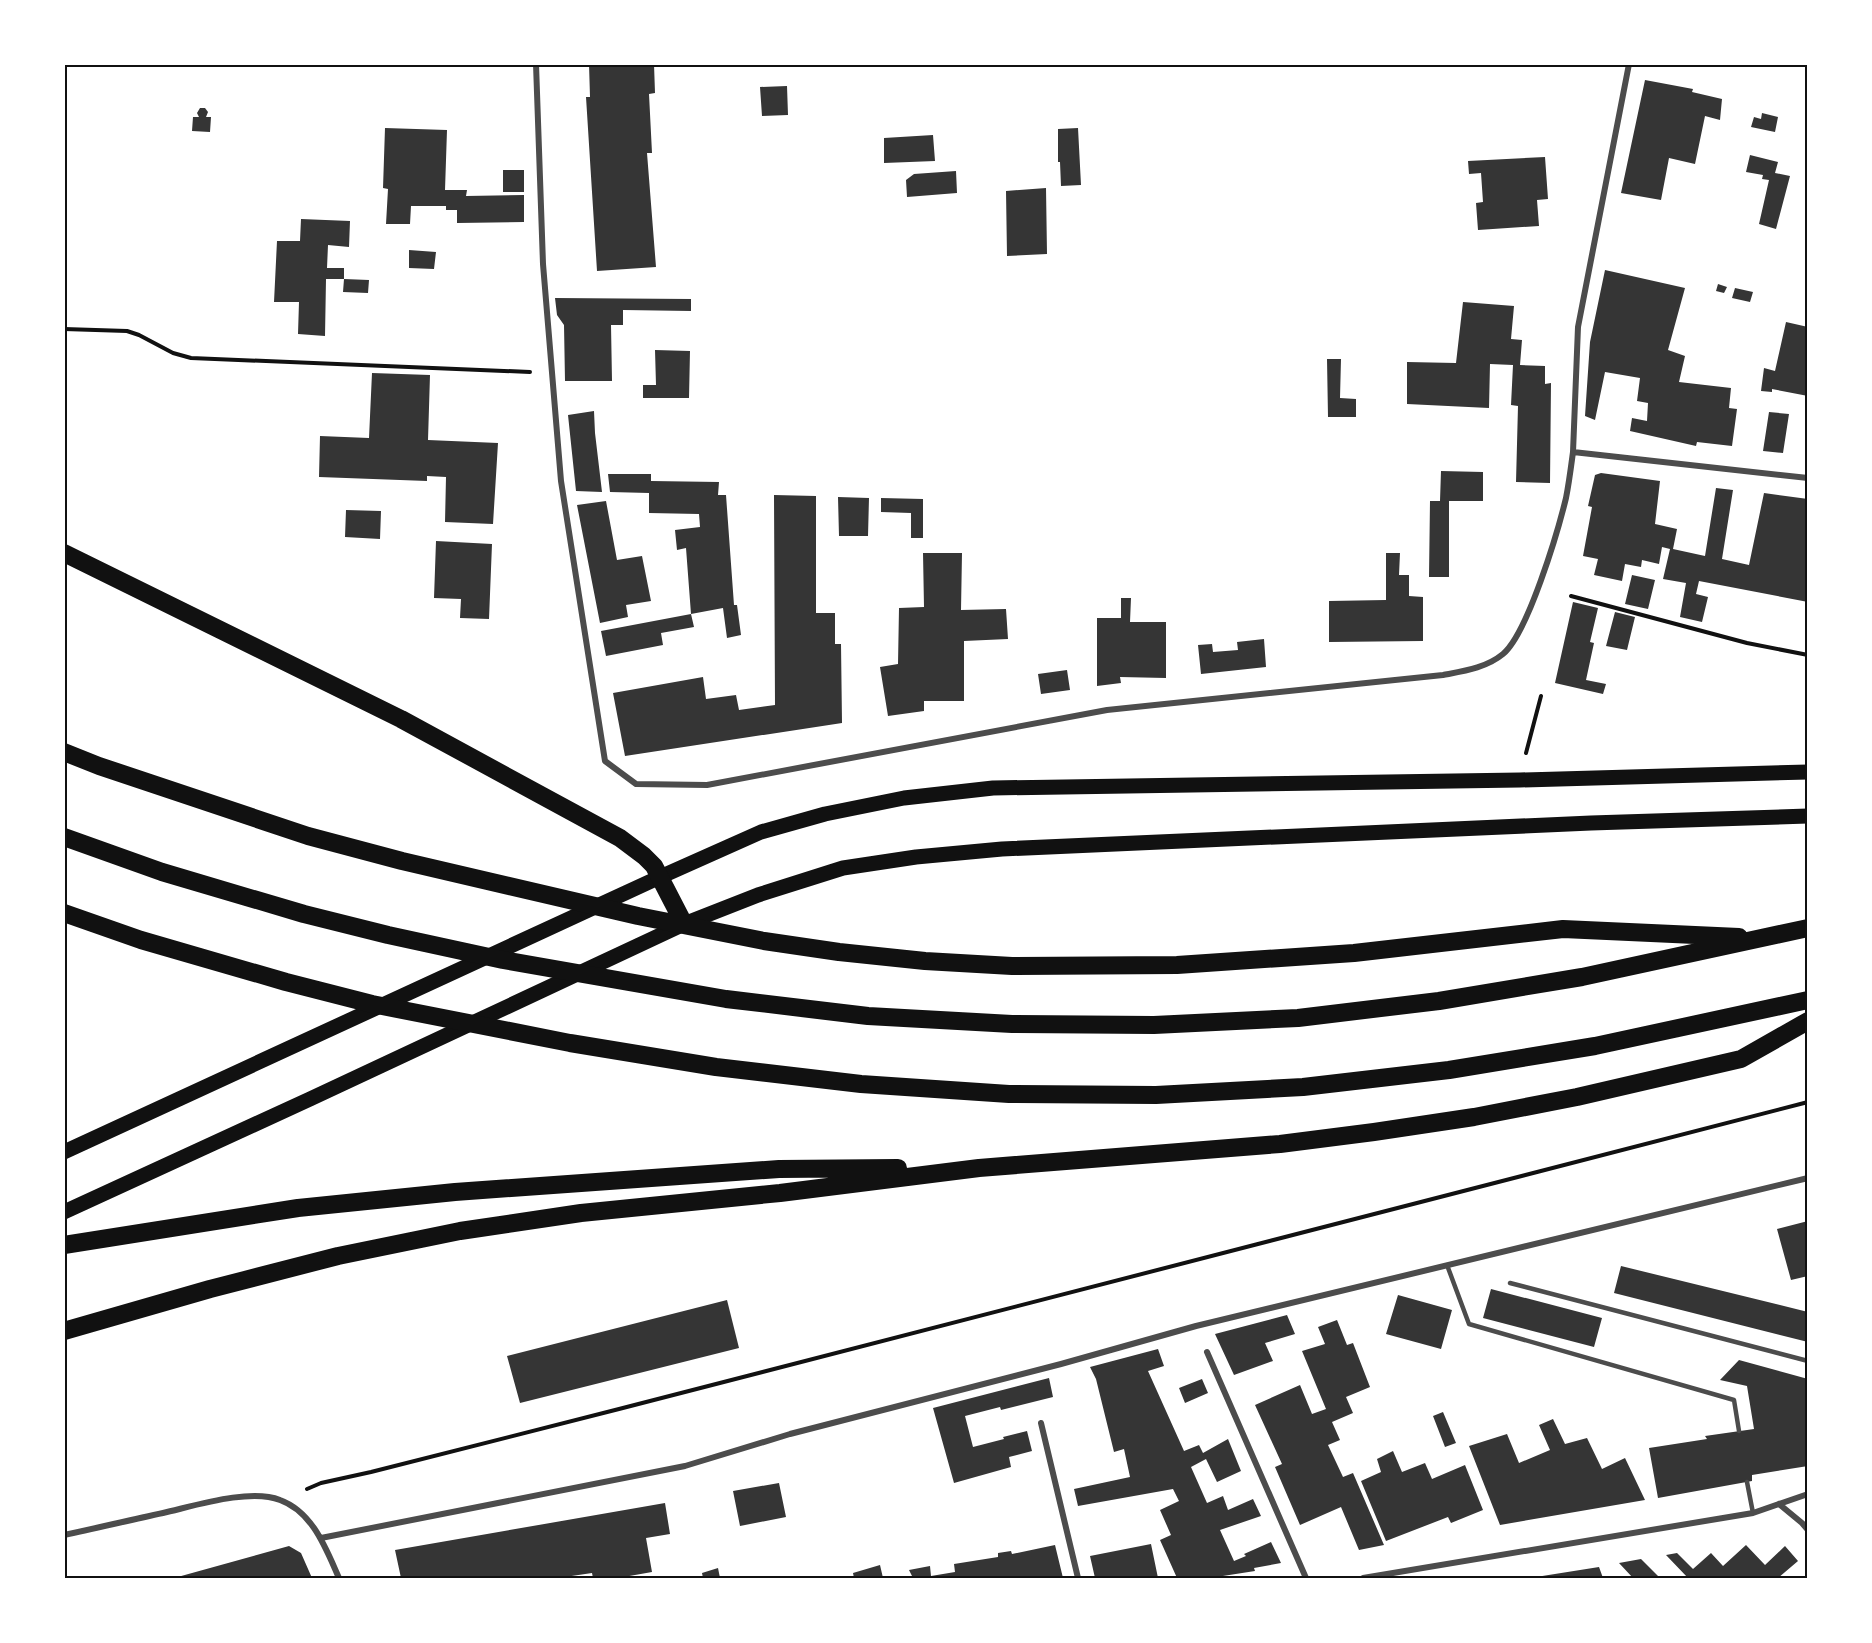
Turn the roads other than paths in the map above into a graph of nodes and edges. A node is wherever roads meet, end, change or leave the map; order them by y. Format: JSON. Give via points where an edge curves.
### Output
{"nodes":[{"id":1,"x":536,"y":64,"type":"edge"},
{"id":2,"x":1629,"y":64,"type":"edge"},
{"id":3,"x":1573,"y":452,"type":"junction"},
{"id":4,"x":1808,"y":478,"type":"edge"},
{"id":5,"x":64,"y":553,"type":"edge"},
{"id":6,"x":64,"y":752,"type":"edge"},
{"id":7,"x":1808,"y":772,"type":"edge"},
{"id":8,"x":1808,"y":816,"type":"edge"},
{"id":9,"x":64,"y":837,"type":"edge"},
{"id":10,"x":660,"y":877,"type":"junction"},
{"id":11,"x":64,"y":913,"type":"edge"},
{"id":12,"x":684,"y":924,"type":"junction"},
{"id":13,"x":1808,"y":928,"type":"edge"},
{"id":14,"x":1764,"y":938,"type":"junction"},
{"id":15,"x":1808,"y":1000,"type":"edge"},
{"id":16,"x":1808,"y":1021,"type":"edge"},
{"id":17,"x":64,"y":1152,"type":"edge"},
{"id":18,"x":979,"y":1168,"type":"junction"},
{"id":19,"x":1808,"y":1178,"type":"edge"},
{"id":20,"x":64,"y":1212,"type":"edge"},
{"id":21,"x":64,"y":1245,"type":"edge"},
{"id":22,"x":1447,"y":1265,"type":"junction"},
{"id":23,"x":1510,"y":1283,"type":"dead end"},
{"id":24,"x":64,"y":1331,"type":"edge"},
{"id":25,"x":1207,"y":1352,"type":"dead end"},
{"id":26,"x":1808,"y":1361,"type":"edge"},
{"id":27,"x":1041,"y":1423,"type":"dead end"},
{"id":28,"x":1739,"y":1431,"type":"dead end"},
{"id":29,"x":1747,"y":1482,"type":"dead end"},
{"id":30,"x":1808,"y":1494,"type":"edge"},
{"id":31,"x":1779,"y":1504,"type":"junction"},
{"id":32,"x":1753,"y":1513,"type":"junction"},
{"id":33,"x":1808,"y":1530,"type":"edge"},
{"id":34,"x":64,"y":1535,"type":"edge"},
{"id":35,"x":321,"y":1538,"type":"junction"},
{"id":36,"x":339,"y":1578,"type":"edge"},
{"id":37,"x":1078,"y":1578,"type":"edge"},
{"id":38,"x":1306,"y":1578,"type":"edge"},
{"id":39,"x":1363,"y":1578,"type":"edge"}],
"edges":[{"from":1,"to":3,"type":"street","via":[[543,264],[561,481],[605,761],[636,784],[707,785],[1107,710],[1443,675],[1478,668],[1503,653],[1528,614],[1566,498]]},
{"from":2,"to":3,"type":"street","via":[[1578,327]]},
{"from":3,"to":4,"type":"street"},
{"from":5,"to":10,"type":"highway","via":[[401,719],[620,838],[644,856]]},
{"from":6,"to":14,"type":"highway","via":[[308,836],[402,861],[638,916],[839,952],[1012,966],[1178,965],[1354,953],[1563,929]]},
{"from":7,"to":10,"type":"main road","via":[[993,788],[904,798],[825,814],[761,832]]},
{"from":8,"to":12,"type":"main road","via":[[1002,849],[916,857],[843,868]]},
{"from":9,"to":14,"type":"highway","via":[[162,872],[388,935],[503,960],[704,995],[856,1015],[1012,1024],[1154,1025],[1298,1018],[1582,977]]},
{"from":10,"to":12,"type":"highway"},
{"from":10,"to":17,"type":"main road"},
{"from":11,"to":15,"type":"highway","via":[[286,982],[372,1004],[570,1043],[716,1067],[861,1084],[1009,1094],[1156,1095],[1303,1087],[1595,1046]]},
{"from":12,"to":20,"type":"main road"},
{"from":13,"to":14,"type":"highway"},
{"from":16,"to":18,"type":"highway","via":[[1741,1059],[1474,1117],[1280,1144]]},
{"from":18,"to":21,"type":"highway","via":[[779,1169],[455,1192],[298,1208]]},
{"from":18,"to":24,"type":"highway","via":[[460,1231],[210,1289]]},
{"from":19,"to":22,"type":"street"},
{"from":22,"to":28,"type":"lane","via":[[1469,1324],[1734,1400]]},
{"from":22,"to":35,"type":"street","via":[[1196,1326],[790,1434],[685,1466]]},
{"from":23,"to":26,"type":"lane"},
{"from":25,"to":38,"type":"street"},
{"from":27,"to":37,"type":"street"},
{"from":29,"to":32,"type":"lane"},
{"from":30,"to":31,"type":"street"},
{"from":31,"to":32,"type":"street"},
{"from":31,"to":33,"type":"street"},
{"from":32,"to":39,"type":"street"},
{"from":34,"to":35,"type":"street","via":[[229,1498],[261,1497],[280,1500],[300,1513]]},
{"from":35,"to":36,"type":"street"}]}
